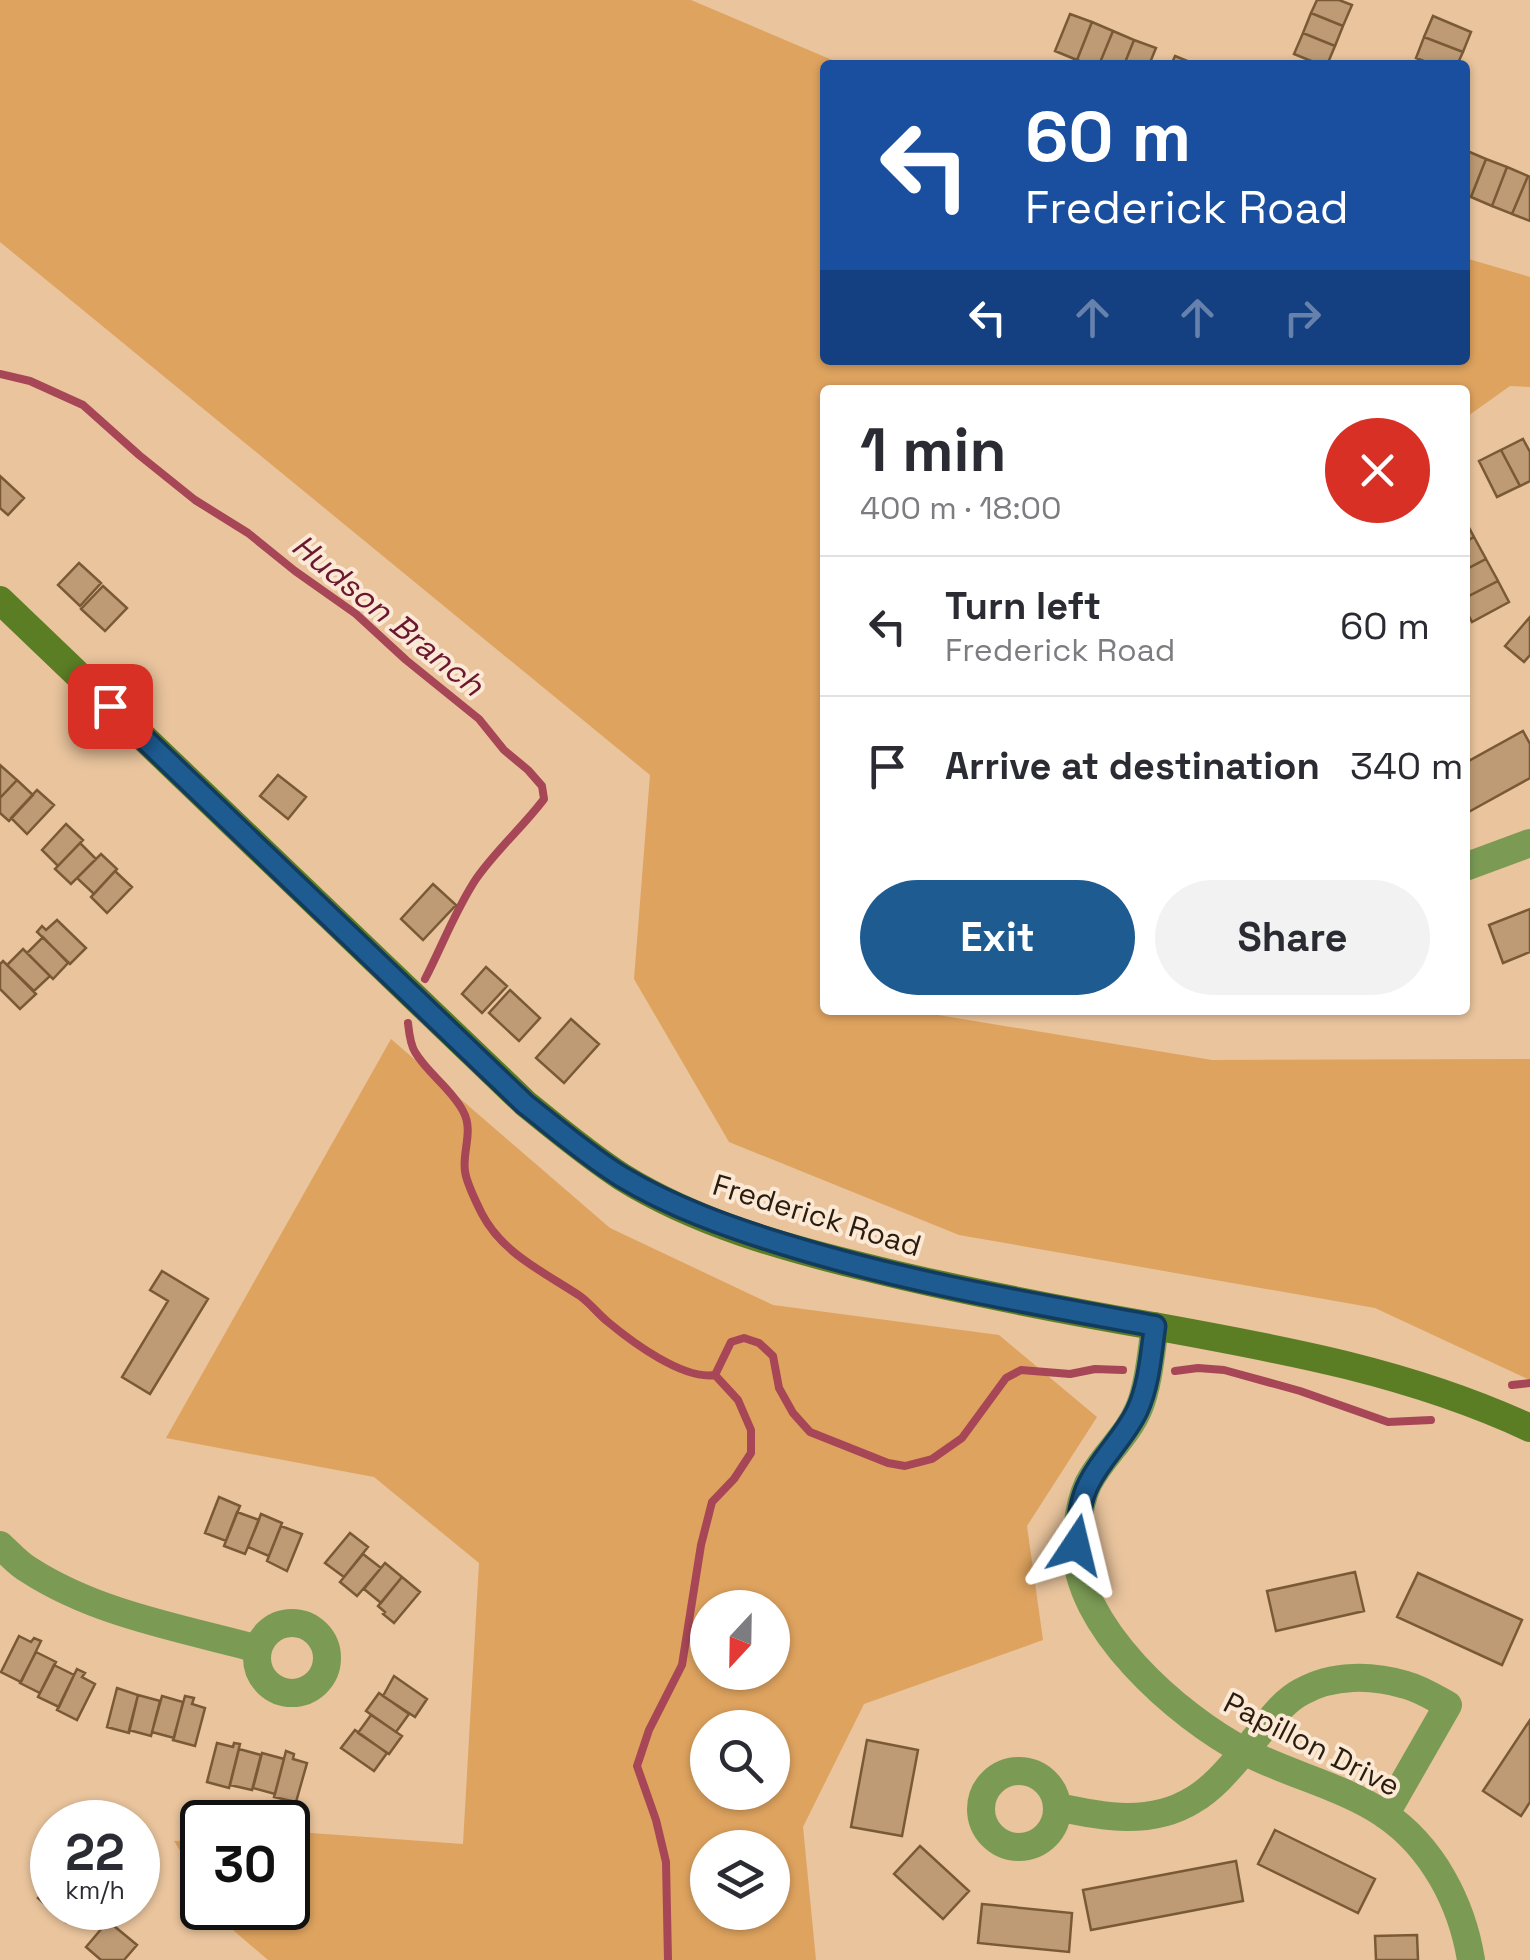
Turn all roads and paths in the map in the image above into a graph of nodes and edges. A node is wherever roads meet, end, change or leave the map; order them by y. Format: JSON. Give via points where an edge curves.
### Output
{"nodes":[{"id":1,"x":0,"y":600,"type":"edge"},
{"id":2,"x":1530,"y":843,"type":"edge"},
{"id":3,"x":1470,"y":865,"type":"edge"},
{"id":4,"x":1155,"y":1326,"type":"junction"},
{"id":5,"x":1530,"y":1428,"type":"edge"},
{"id":6,"x":0,"y":1544,"type":"edge"},
{"id":7,"x":258,"y":1649,"type":"dead end"},
{"id":8,"x":1244,"y":1751,"type":"junction"},
{"id":9,"x":1058,"y":1806,"type":"dead end"},
{"id":10,"x":1385,"y":1815,"type":"junction"},
{"id":11,"x":1471,"y":1960,"type":"edge"}],
"edges":[{"from":1,"to":4,"type":"main road","name":"Frederick Road","via":[[525,1104],[622,1177],[732,1228],[827,1258]]},
{"from":2,"to":3,"type":"street"},
{"from":4,"to":5,"type":"main road","name":"Frederick Road","via":[[1392,1376]]},
{"from":4,"to":8,"type":"street","name":"Papillon Drive","via":[[1140,1406],[1088,1484],[1079,1514],[1078,1572],[1098,1617],[1139,1670]]},
{"from":6,"to":7,"type":"street","via":[[26,1569],[66,1590]]},
{"from":8,"to":9,"type":"street","via":[[1192,1801],[1167,1811],[1139,1818]]},
{"from":8,"to":10,"type":"street","name":"Papillon Drive"},
{"from":8,"to":10,"type":"street","via":[[1299,1693],[1333,1679],[1409,1685],[1448,1705]]},
{"from":10,"to":11,"type":"street","name":"Papillon Drive","via":[[1440,1872],[1458,1907]]}]}
